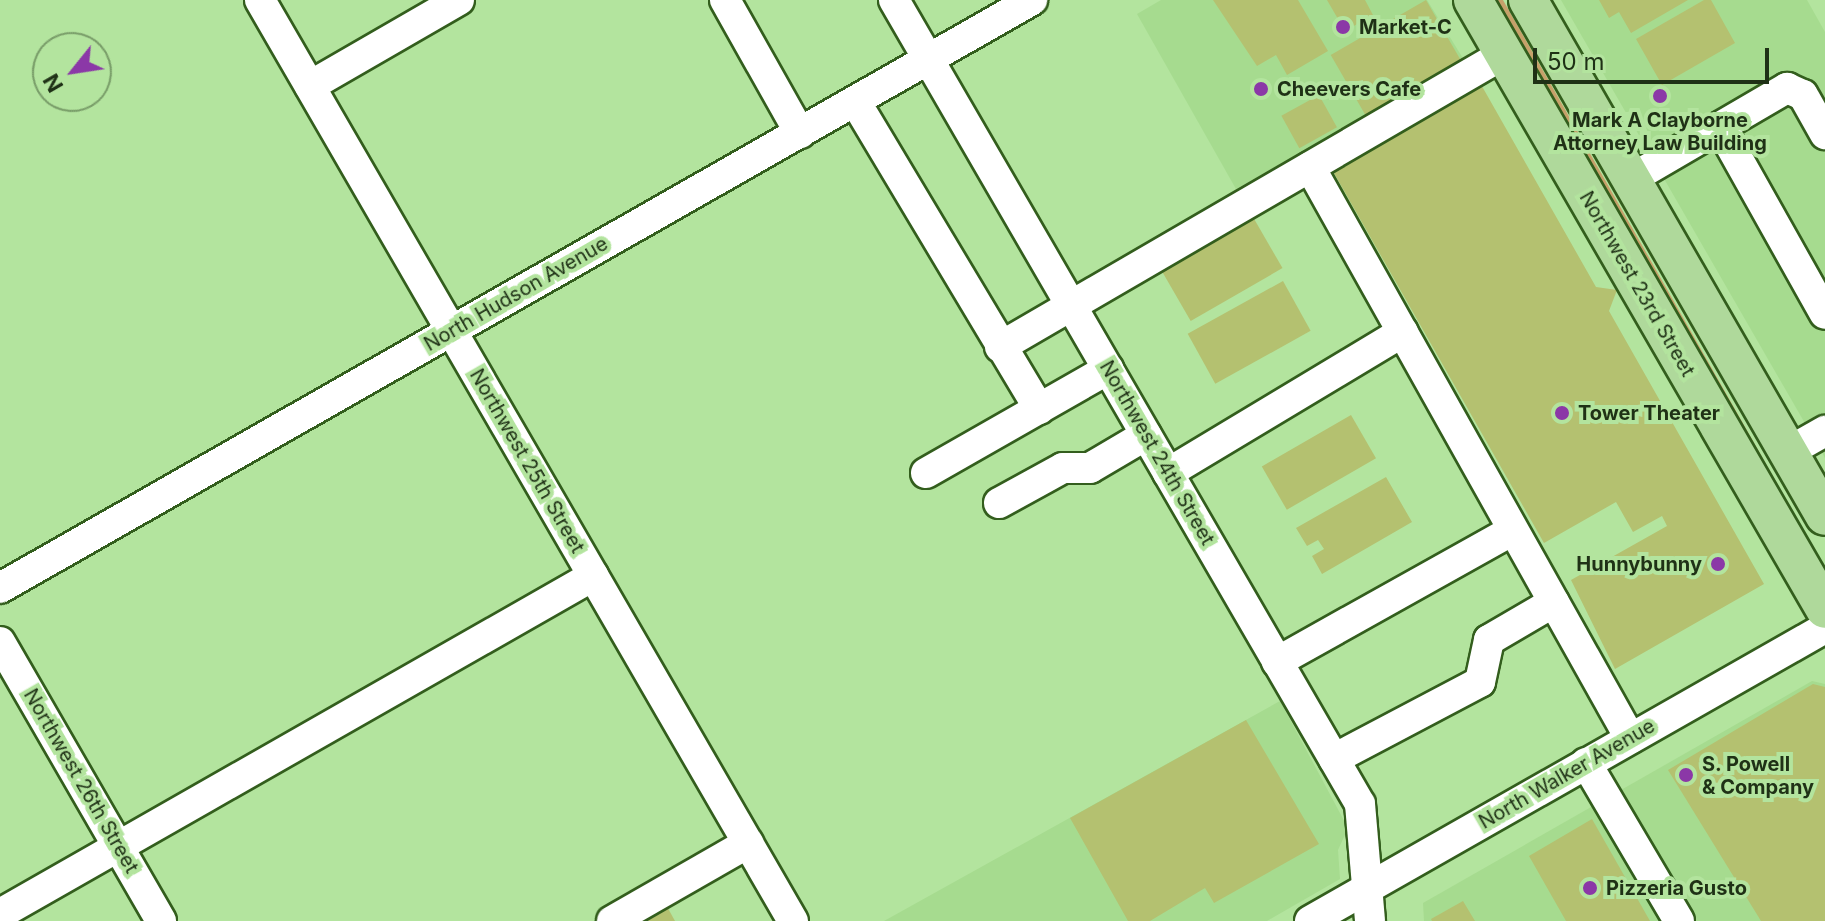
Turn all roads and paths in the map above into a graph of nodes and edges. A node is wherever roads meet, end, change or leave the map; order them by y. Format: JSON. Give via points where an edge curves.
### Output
{"nodes":[{"id":1,"x":260,"y":0,"type":"edge"},
{"id":2,"x":459,"y":0,"type":"edge"},
{"id":3,"x":725,"y":0,"type":"edge"},
{"id":4,"x":894,"y":0,"type":"edge"},
{"id":5,"x":1032,"y":0,"type":"edge"},
{"id":6,"x":1473,"y":0,"type":"edge"},
{"id":7,"x":1538,"y":3,"type":"edge"},
{"id":8,"x":1504,"y":54,"type":"junction"},
{"id":9,"x":929,"y":59,"type":"junction"},
{"id":10,"x":310,"y":86,"type":"junction"},
{"id":11,"x":855,"y":101,"type":"junction"},
{"id":12,"x":1720,"y":127,"type":"junction"},
{"id":13,"x":800,"y":133,"type":"junction"},
{"id":14,"x":1825,"y":134,"type":"edge"},
{"id":15,"x":1310,"y":167,"type":"junction"},
{"id":16,"x":1631,"y":179,"type":"junction"},
{"id":17,"x":1071,"y":306,"type":"junction"},
{"id":18,"x":1825,"y":314,"type":"edge"},
{"id":19,"x":452,"y":331,"type":"junction"},
{"id":20,"x":1403,"y":332,"type":"junction"},
{"id":21,"x":1000,"y":347,"type":"junction"},
{"id":22,"x":1108,"y":369,"type":"junction"},
{"id":23,"x":1039,"y":409,"type":"junction"},
{"id":24,"x":1825,"y":431,"type":"edge"},
{"id":25,"x":1146,"y":435,"type":"junction"},
{"id":26,"x":1788,"y":452,"type":"junction"},
{"id":27,"x":926,"y":473,"type":"dead end"},
{"id":28,"x":1168,"y":473,"type":"junction"},
{"id":29,"x":999,"y":503,"type":"dead end"},
{"id":30,"x":1825,"y":516,"type":"edge"},
{"id":31,"x":1513,"y":530,"type":"junction"},
{"id":32,"x":593,"y":576,"type":"junction"},
{"id":33,"x":0,"y":588,"type":"edge"},
{"id":34,"x":1554,"y":602,"type":"junction"},
{"id":35,"x":1825,"y":609,"type":"edge"},
{"id":36,"x":1825,"y":628,"type":"edge"},
{"id":37,"x":0,"y":642,"type":"edge"},
{"id":38,"x":1277,"y":662,"type":"junction"},
{"id":39,"x":1630,"y":738,"type":"junction"},
{"id":40,"x":1334,"y":759,"type":"junction"},
{"id":41,"x":1586,"y":763,"type":"junction"},
{"id":42,"x":748,"y":843,"type":"junction"},
{"id":43,"x":118,"y":846,"type":"junction"},
{"id":44,"x":1368,"y":887,"type":"junction"},
{"id":45,"x":0,"y":914,"type":"edge"},
{"id":46,"x":161,"y":921,"type":"edge"},
{"id":47,"x":612,"y":921,"type":"edge"},
{"id":48,"x":793,"y":921,"type":"edge"},
{"id":49,"x":1310,"y":921,"type":"edge"},
{"id":50,"x":1370,"y":921,"type":"edge"},
{"id":51,"x":1679,"y":921,"type":"edge"}],
"edges":[{"from":1,"to":10,"type":"street","name":"Northwest 25th Street"},
{"from":2,"to":10,"type":"street"},
{"from":3,"to":13,"type":"street"},
{"from":4,"to":9,"type":"street","name":"Northwest 24th Street"},
{"from":5,"to":9,"type":"street","name":"North Hudson Avenue"},
{"from":6,"to":8,"type":"main road","name":"Northwest 23rd Street"},
{"from":7,"to":16,"type":"main road"},
{"from":8,"to":15,"type":"street"},
{"from":8,"to":35,"type":"main road","name":"Northwest 23rd Street"},
{"from":9,"to":11,"type":"street","name":"North Hudson Avenue"},
{"from":9,"to":17,"type":"street","name":"Northwest 24th Street"},
{"from":10,"to":19,"type":"street","name":"Northwest 25th Street"},
{"from":11,"to":13,"type":"street","name":"North Hudson Avenue"},
{"from":11,"to":21,"type":"street"},
{"from":12,"to":14,"type":"street","via":[[1794,87]]},
{"from":12,"to":16,"type":"street"},
{"from":12,"to":18,"type":"street"},
{"from":13,"to":19,"type":"street","name":"North Hudson Avenue"},
{"from":15,"to":17,"type":"street"},
{"from":15,"to":20,"type":"street"},
{"from":16,"to":26,"type":"main road"},
{"from":17,"to":21,"type":"street"},
{"from":17,"to":22,"type":"street","name":"Northwest 24th Street"},
{"from":19,"to":32,"type":"street","name":"Northwest 25th Street"},
{"from":19,"to":33,"type":"street","name":"North Hudson Avenue"},
{"from":20,"to":28,"type":"street"},
{"from":20,"to":31,"type":"street"},
{"from":21,"to":23,"type":"street"},
{"from":22,"to":23,"type":"street"},
{"from":22,"to":25,"type":"street","name":"Northwest 24th Street"},
{"from":23,"to":27,"type":"street"},
{"from":24,"to":26,"type":"street"},
{"from":25,"to":28,"type":"street","name":"Northwest 24th Street"},
{"from":25,"to":29,"type":"street","via":[[1090,468],[1063,468]]},
{"from":26,"to":30,"type":"main road"},
{"from":28,"to":38,"type":"street","name":"Northwest 24th Street"},
{"from":31,"to":34,"type":"street"},
{"from":31,"to":38,"type":"street"},
{"from":32,"to":42,"type":"street","name":"Northwest 25th Street"},
{"from":32,"to":43,"type":"street"},
{"from":34,"to":39,"type":"street"},
{"from":34,"to":40,"type":"street","via":[[1489,640],[1480,682]]},
{"from":36,"to":39,"type":"street","name":"North Walker Avenue"},
{"from":37,"to":43,"type":"street","name":"Northwest 26th Street"},
{"from":38,"to":40,"type":"street","name":"Northwest 24th Street"},
{"from":39,"to":41,"type":"street","name":"North Walker Avenue"},
{"from":40,"to":44,"type":"street","name":"Northwest 24th Street","via":[[1360,804]]},
{"from":41,"to":44,"type":"street","name":"North Walker Avenue"},
{"from":41,"to":51,"type":"street"},
{"from":42,"to":47,"type":"street"},
{"from":42,"to":48,"type":"street","name":"Northwest 25th Street"},
{"from":43,"to":45,"type":"street"},
{"from":43,"to":46,"type":"street","name":"Northwest 26th Street"},
{"from":44,"to":49,"type":"street","name":"North Walker Avenue"},
{"from":44,"to":50,"type":"street","name":"Northwest 24th Street"}]}
